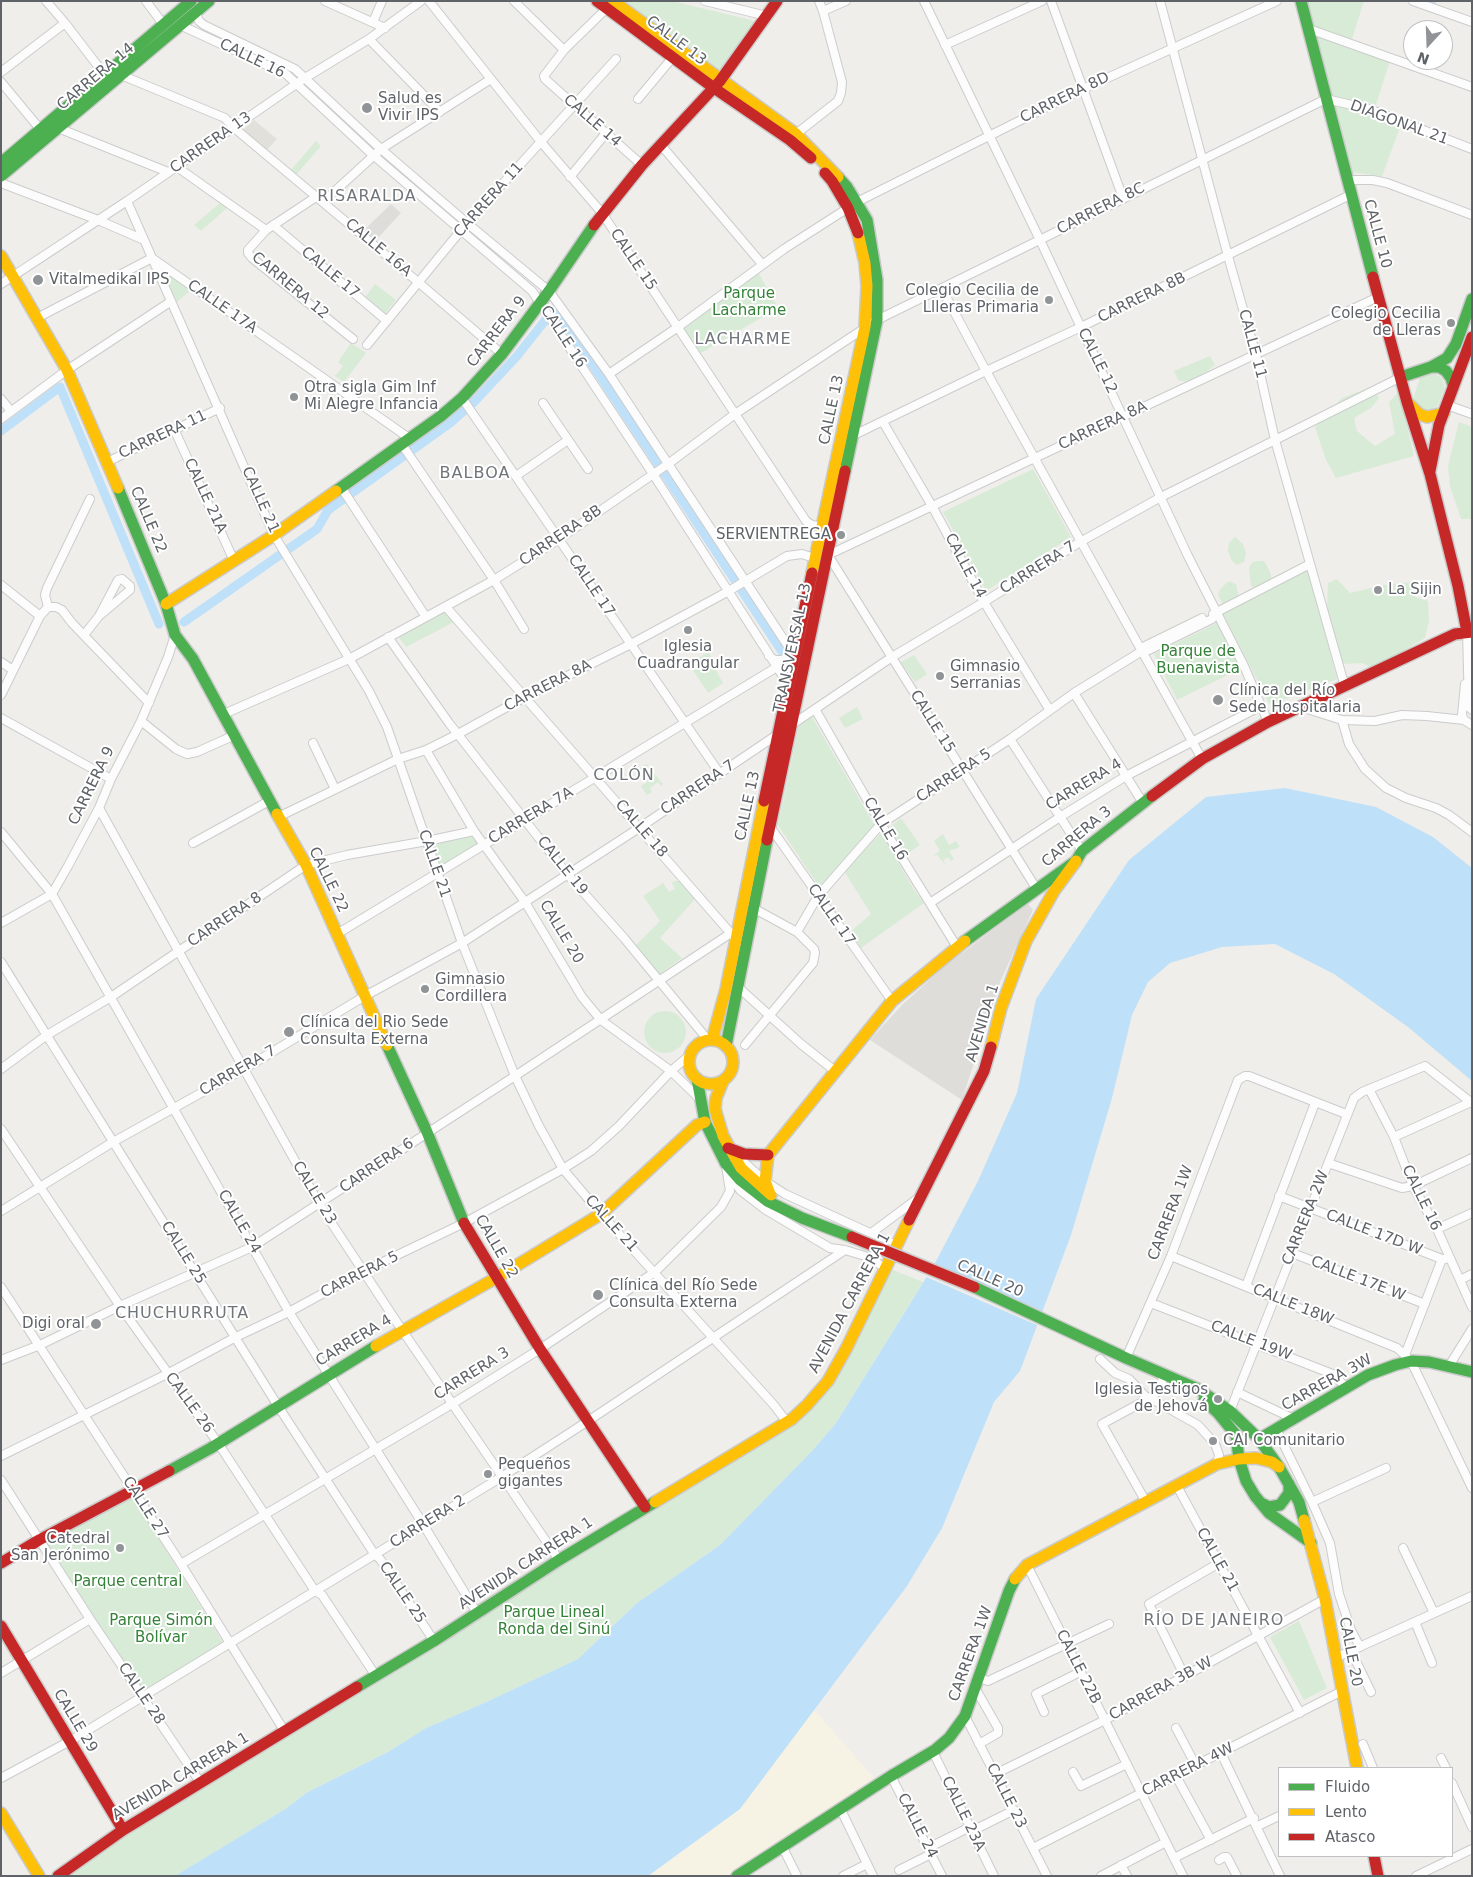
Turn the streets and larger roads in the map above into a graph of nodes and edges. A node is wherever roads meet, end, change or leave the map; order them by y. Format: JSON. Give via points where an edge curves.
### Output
{"nodes":[{"id":1,"x":46,"y":1,"type":"edge"},
{"id":2,"x":146,"y":1,"type":"edge"},
{"id":3,"x":209,"y":1,"type":"edge"},
{"id":4,"x":325,"y":1,"type":"edge"},
{"id":5,"x":382,"y":1,"type":"edge"},
{"id":6,"x":421,"y":1,"type":"edge"},
{"id":7,"x":430,"y":1,"type":"edge"},
{"id":8,"x":514,"y":1,"type":"edge"},
{"id":9,"x":597,"y":1,"type":"edge"},
{"id":10,"x":705,"y":1,"type":"edge"},
{"id":11,"x":777,"y":1,"type":"edge"},
{"id":12,"x":819,"y":1,"type":"edge"},
{"id":13,"x":846,"y":1,"type":"edge"},
{"id":14,"x":924,"y":1,"type":"edge"},
{"id":15,"x":1042,"y":1,"type":"edge"},
{"id":16,"x":1051,"y":1,"type":"edge"},
{"id":17,"x":1160,"y":1,"type":"edge"},
{"id":18,"x":1278,"y":1,"type":"edge"},
{"id":19,"x":1301,"y":1,"type":"edge"},
{"id":20,"x":1413,"y":1,"type":"edge"},
{"id":21,"x":611,"y":3,"type":"edge"},
{"id":22,"x":195,"y":6,"type":"edge"},
{"id":23,"x":823,"y":12,"type":"junction"},
{"id":24,"x":767,"y":16,"type":"junction"},
{"id":25,"x":373,"y":22,"type":"junction"},
{"id":26,"x":1472,"y":22,"type":"edge"},
{"id":27,"x":64,"y":23,"type":"junction"},
{"id":28,"x":163,"y":24,"type":"junction"},
{"id":29,"x":180,"y":26,"type":"junction"},
{"id":30,"x":385,"y":28,"type":"junction"},
{"id":31,"x":1310,"y":29,"type":"junction"},
{"id":32,"x":369,"y":39,"type":"junction"},
{"id":33,"x":945,"y":45,"type":"junction"},
{"id":34,"x":1173,"y":48,"type":"junction"},
{"id":35,"x":564,"y":50,"type":"junction"},
{"id":36,"x":673,"y":57,"type":"junction"},
{"id":37,"x":616,"y":59,"type":"dead end"},
{"id":38,"x":1,"y":72,"type":"edge"},
{"id":39,"x":104,"y":74,"type":"junction"},
{"id":40,"x":121,"y":75,"type":"junction"},
{"id":41,"x":304,"y":78,"type":"junction"},
{"id":42,"x":491,"y":79,"type":"junction"},
{"id":43,"x":1,"y":82,"type":"edge"},
{"id":44,"x":297,"y":84,"type":"junction"},
{"id":45,"x":717,"y":84,"type":"junction"},
{"id":46,"x":1472,"y":87,"type":"edge"},
{"id":47,"x":1083,"y":90,"type":"junction"},
{"id":48,"x":638,"y":99,"type":"dead end"},
{"id":49,"x":1326,"y":99,"type":"junction"},
{"id":50,"x":574,"y":104,"type":"junction"},
{"id":51,"x":440,"y":112,"type":"junction"},
{"id":52,"x":233,"y":127,"type":"junction"},
{"id":53,"x":58,"y":128,"type":"junction"},
{"id":54,"x":40,"y":129,"type":"junction"},
{"id":55,"x":606,"y":133,"type":"junction"},
{"id":56,"x":796,"y":134,"type":"junction"},
{"id":57,"x":990,"y":135,"type":"junction"},
{"id":58,"x":541,"y":142,"type":"junction"},
{"id":59,"x":661,"y":145,"type":"junction"},
{"id":60,"x":380,"y":149,"type":"junction"},
{"id":61,"x":1472,"y":149,"type":"edge"},
{"id":62,"x":373,"y":155,"type":"junction"},
{"id":63,"x":1202,"y":160,"type":"junction"},
{"id":64,"x":1,"y":162,"type":"edge"},
{"id":65,"x":642,"y":165,"type":"junction"},
{"id":66,"x":176,"y":167,"type":"junction"},
{"id":67,"x":168,"y":172,"type":"junction"},
{"id":68,"x":1,"y":176,"type":"edge"},
{"id":69,"x":570,"y":177,"type":"junction"},
{"id":70,"x":1347,"y":180,"type":"junction"},
{"id":71,"x":1,"y":183,"type":"edge"},
{"id":72,"x":1350,"y":196,"type":"junction"},
{"id":73,"x":1123,"y":198,"type":"junction"},
{"id":74,"x":320,"y":200,"type":"junction"},
{"id":75,"x":127,"y":201,"type":"junction"},
{"id":76,"x":852,"y":205,"type":"junction"},
{"id":77,"x":602,"y":213,"type":"junction"},
{"id":78,"x":1472,"y":215,"type":"edge"},
{"id":79,"x":98,"y":220,"type":"junction"},
{"id":80,"x":467,"y":223,"type":"junction"},
{"id":81,"x":273,"y":225,"type":"junction"},
{"id":82,"x":266,"y":230,"type":"junction"},
{"id":83,"x":461,"y":230,"type":"junction"},
{"id":84,"x":144,"y":240,"type":"junction"},
{"id":85,"x":1040,"y":240,"type":"junction"},
{"id":86,"x":874,"y":255,"type":"joint"},
{"id":87,"x":1,"y":256,"type":"edge"},
{"id":88,"x":1228,"y":256,"type":"junction"},
{"id":89,"x":152,"y":258,"type":"junction"},
{"id":90,"x":762,"y":264,"type":"junction"},
{"id":91,"x":12,"y":276,"type":"junction"},
{"id":92,"x":418,"y":282,"type":"junction"},
{"id":93,"x":1,"y":284,"type":"edge"},
{"id":94,"x":942,"y":289,"type":"junction"},
{"id":95,"x":550,"y":291,"type":"junction"},
{"id":96,"x":1378,"y":297,"type":"junction"},
{"id":97,"x":1472,"y":299,"type":"edge"},
{"id":98,"x":170,"y":302,"type":"junction"},
{"id":99,"x":543,"y":307,"type":"junction"},
{"id":100,"x":37,"y":318,"type":"junction"},
{"id":101,"x":878,"y":320,"type":"junction"},
{"id":102,"x":387,"y":321,"type":"junction"},
{"id":103,"x":678,"y":327,"type":"junction"},
{"id":104,"x":865,"y":327,"type":"junction"},
{"id":105,"x":1081,"y":327,"type":"junction"},
{"id":106,"x":1472,"y":337,"type":"edge"},
{"id":107,"x":353,"y":339,"type":"dead end"},
{"id":108,"x":367,"y":345,"type":"dead end"},
{"id":109,"x":1470,"y":350,"type":"edge"},
{"id":110,"x":502,"y":354,"type":"junction"},
{"id":111,"x":1256,"y":355,"type":"junction"},
{"id":112,"x":1430,"y":367,"type":"junction"},
{"id":113,"x":67,"y":370,"type":"junction"},
{"id":114,"x":986,"y":371,"type":"junction"},
{"id":115,"x":609,"y":374,"type":"junction"},
{"id":116,"x":1401,"y":377,"type":"junction"},
{"id":117,"x":1453,"y":385,"type":"junction"},
{"id":118,"x":1,"y":399,"type":"edge"},
{"id":119,"x":464,"y":401,"type":"junction"},
{"id":120,"x":1406,"y":402,"type":"junction"},
{"id":121,"x":542,"y":403,"type":"dead end"},
{"id":122,"x":220,"y":408,"type":"junction"},
{"id":123,"x":1445,"y":409,"type":"junction"},
{"id":124,"x":11,"y":411,"type":"junction"},
{"id":125,"x":735,"y":414,"type":"junction"},
{"id":126,"x":1472,"y":414,"type":"edge"},
{"id":127,"x":1124,"y":416,"type":"junction"},
{"id":128,"x":1,"y":419,"type":"edge"},
{"id":129,"x":883,"y":422,"type":"junction"},
{"id":130,"x":175,"y":431,"type":"junction"},
{"id":131,"x":852,"y":436,"type":"junction"},
{"id":132,"x":568,"y":440,"type":"junction"},
{"id":133,"x":1276,"y":440,"type":"junction"},
{"id":134,"x":406,"y":446,"type":"junction"},
{"id":135,"x":1034,"y":458,"type":"junction"},
{"id":136,"x":107,"y":462,"type":"junction"},
{"id":137,"x":666,"y":465,"type":"junction"},
{"id":138,"x":588,"y":469,"type":"dead end"},
{"id":139,"x":655,"y":472,"type":"junction"},
{"id":140,"x":1430,"y":474,"type":"junction"},
{"id":141,"x":516,"y":476,"type":"junction"},
{"id":142,"x":344,"y":492,"type":"junction"},
{"id":143,"x":1161,"y":498,"type":"junction"},
{"id":144,"x":90,"y":499,"type":"dead end"},
{"id":145,"x":932,"y":506,"type":"junction"},
{"id":146,"x":821,"y":527,"type":"junction"},
{"id":147,"x":274,"y":535,"type":"junction"},
{"id":148,"x":559,"y":539,"type":"junction"},
{"id":149,"x":1080,"y":542,"type":"junction"},
{"id":150,"x":828,"y":555,"type":"junction"},
{"id":151,"x":814,"y":558,"type":"junction"},
{"id":152,"x":234,"y":561,"type":"junction"},
{"id":153,"x":1310,"y":564,"type":"junction"},
{"id":154,"x":494,"y":580,"type":"junction"},
{"id":155,"x":744,"y":582,"type":"junction"},
{"id":156,"x":1,"y":585,"type":"edge"},
{"id":157,"x":730,"y":590,"type":"junction"},
{"id":158,"x":984,"y":602,"type":"junction"},
{"id":159,"x":166,"y":604,"type":"junction"},
{"id":160,"x":446,"y":607,"type":"junction"},
{"id":161,"x":48,"y":608,"type":"junction"},
{"id":162,"x":1218,"y":612,"type":"junction"},
{"id":163,"x":40,"y":616,"type":"junction"},
{"id":164,"x":99,"y":616,"type":"junction"},
{"id":165,"x":426,"y":617,"type":"junction"},
{"id":166,"x":524,"y":629,"type":"dead end"},
{"id":167,"x":798,"y":631,"type":"junction"},
{"id":168,"x":1469,"y":632,"type":"edge"},
{"id":169,"x":84,"y":635,"type":"junction"},
{"id":170,"x":175,"y":635,"type":"junction"},
{"id":171,"x":388,"y":637,"type":"junction"},
{"id":172,"x":785,"y":642,"type":"junction"},
{"id":173,"x":631,"y":644,"type":"junction"},
{"id":174,"x":1142,"y":651,"type":"junction"},
{"id":175,"x":1468,"y":654,"type":"junction"},
{"id":176,"x":769,"y":656,"type":"junction"},
{"id":177,"x":892,"y":657,"type":"junction"},
{"id":178,"x":349,"y":659,"type":"junction"},
{"id":179,"x":1,"y":662,"type":"edge"},
{"id":180,"x":776,"y":667,"type":"junction"},
{"id":181,"x":13,"y":670,"type":"junction"},
{"id":182,"x":788,"y":684,"type":"junction"},
{"id":183,"x":1345,"y":687,"type":"junction"},
{"id":184,"x":1074,"y":693,"type":"junction"},
{"id":185,"x":1,"y":695,"type":"edge"},
{"id":186,"x":525,"y":697,"type":"junction"},
{"id":187,"x":148,"y":703,"type":"junction"},
{"id":188,"x":1261,"y":706,"type":"junction"},
{"id":189,"x":1302,"y":708,"type":"junction"},
{"id":190,"x":815,"y":709,"type":"junction"},
{"id":191,"x":1049,"y":710,"type":"junction"},
{"id":192,"x":1472,"y":710,"type":"edge"},
{"id":193,"x":224,"y":714,"type":"junction"},
{"id":194,"x":1,"y":718,"type":"edge"},
{"id":195,"x":1342,"y":720,"type":"junction"},
{"id":196,"x":1464,"y":720,"type":"junction"},
{"id":197,"x":141,"y":721,"type":"junction"},
{"id":198,"x":685,"y":722,"type":"junction"},
{"id":199,"x":1268,"y":722,"type":"junction"},
{"id":200,"x":792,"y":725,"type":"junction"},
{"id":201,"x":1472,"y":725,"type":"edge"},
{"id":202,"x":458,"y":734,"type":"junction"},
{"id":203,"x":778,"y":734,"type":"junction"},
{"id":204,"x":235,"y":735,"type":"junction"},
{"id":205,"x":1010,"y":739,"type":"junction"},
{"id":206,"x":1192,"y":742,"type":"junction"},
{"id":207,"x":313,"y":743,"type":"dead end"},
{"id":208,"x":426,"y":750,"type":"junction"},
{"id":209,"x":1202,"y":759,"type":"junction"},
{"id":210,"x":398,"y":760,"type":"junction"},
{"id":211,"x":963,"y":770,"type":"junction"},
{"id":212,"x":720,"y":774,"type":"junction"},
{"id":213,"x":1126,"y":776,"type":"junction"},
{"id":214,"x":595,"y":777,"type":"junction"},
{"id":215,"x":111,"y":779,"type":"junction"},
{"id":216,"x":335,"y":788,"type":"junction"},
{"id":217,"x":269,"y":801,"type":"junction"},
{"id":218,"x":1143,"y":803,"type":"junction"},
{"id":219,"x":99,"y":808,"type":"junction"},
{"id":220,"x":278,"y":817,"type":"junction"},
{"id":221,"x":1060,"y":817,"type":"junction"},
{"id":222,"x":525,"y":819,"type":"junction"},
{"id":223,"x":881,"y":824,"type":"junction"},
{"id":224,"x":639,"y":828,"type":"junction"},
{"id":225,"x":771,"y":828,"type":"junction"},
{"id":226,"x":474,"y":831,"type":"junction"},
{"id":227,"x":1,"y":832,"type":"edge"},
{"id":228,"x":1472,"y":832,"type":"edge"},
{"id":229,"x":427,"y":841,"type":"junction"},
{"id":230,"x":193,"y":843,"type":"dead end"},
{"id":231,"x":484,"y":844,"type":"junction"},
{"id":232,"x":1011,"y":849,"type":"junction"},
{"id":233,"x":1079,"y":856,"type":"junction"},
{"id":234,"x":306,"y":865,"type":"junction"},
{"id":235,"x":437,"y":873,"type":"junction"},
{"id":236,"x":566,"y":874,"type":"junction"},
{"id":237,"x":1036,"y":888,"type":"junction"},
{"id":238,"x":52,"y":894,"type":"junction"},
{"id":239,"x":818,"y":896,"type":"junction"},
{"id":240,"x":1024,"y":898,"type":"junction"},
{"id":241,"x":525,"y":902,"type":"junction"},
{"id":242,"x":930,"y":903,"type":"junction"},
{"id":243,"x":753,"y":908,"type":"junction"},
{"id":244,"x":1042,"y":912,"type":"junction"},
{"id":245,"x":1,"y":923,"type":"edge"},
{"id":246,"x":797,"y":932,"type":"junction"},
{"id":247,"x":337,"y":934,"type":"junction"},
{"id":248,"x":734,"y":936,"type":"junction"},
{"id":249,"x":462,"y":943,"type":"junction"},
{"id":250,"x":957,"y":947,"type":"junction"},
{"id":251,"x":178,"y":951,"type":"junction"},
{"id":252,"x":1,"y":962,"type":"edge"},
{"id":253,"x":659,"y":980,"type":"junction"},
{"id":254,"x":738,"y":987,"type":"junction"},
{"id":255,"x":365,"y":996,"type":"junction"},
{"id":256,"x":111,"y":997,"type":"junction"},
{"id":257,"x":892,"y":1001,"type":"junction"},
{"id":258,"x":768,"y":1016,"type":"junction"},
{"id":259,"x":601,"y":1020,"type":"junction"},
{"id":260,"x":46,"y":1035,"type":"junction"},
{"id":261,"x":710,"y":1040,"type":"junction"},
{"id":262,"x":745,"y":1045,"type":"dead end"},
{"id":263,"x":726,"y":1046,"type":"junction"},
{"id":264,"x":691,"y":1054,"type":"junction"},
{"id":265,"x":1,"y":1069,"type":"edge"},
{"id":266,"x":244,"y":1069,"type":"junction"},
{"id":267,"x":671,"y":1071,"type":"junction"},
{"id":268,"x":835,"y":1071,"type":"junction"},
{"id":269,"x":516,"y":1076,"type":"junction"},
{"id":270,"x":697,"y":1078,"type":"junction"},
{"id":271,"x":723,"y":1081,"type":"junction"},
{"id":272,"x":1369,"y":1089,"type":"junction"},
{"id":273,"x":702,"y":1101,"type":"junction"},
{"id":274,"x":1471,"y":1102,"type":"edge"},
{"id":275,"x":1315,"y":1103,"type":"junction"},
{"id":276,"x":173,"y":1108,"type":"junction"},
{"id":277,"x":1346,"y":1114,"type":"junction"},
{"id":278,"x":706,"y":1122,"type":"junction"},
{"id":279,"x":1,"y":1129,"type":"edge"},
{"id":280,"x":427,"y":1132,"type":"junction"},
{"id":281,"x":1394,"y":1137,"type":"junction"},
{"id":282,"x":113,"y":1142,"type":"junction"},
{"id":283,"x":728,"y":1148,"type":"junction"},
{"id":284,"x":768,"y":1155,"type":"junction"},
{"id":285,"x":1472,"y":1158,"type":"edge"},
{"id":286,"x":1328,"y":1163,"type":"junction"},
{"id":287,"x":726,"y":1164,"type":"junction"},
{"id":288,"x":563,"y":1169,"type":"junction"},
{"id":289,"x":766,"y":1180,"type":"junction"},
{"id":290,"x":1413,"y":1186,"type":"junction"},
{"id":291,"x":40,"y":1188,"type":"junction"},
{"id":292,"x":770,"y":1194,"type":"junction"},
{"id":293,"x":920,"y":1196,"type":"junction"},
{"id":294,"x":1279,"y":1196,"type":"junction"},
{"id":295,"x":319,"y":1204,"type":"junction"},
{"id":296,"x":1310,"y":1208,"type":"junction"},
{"id":297,"x":1,"y":1211,"type":"edge"},
{"id":298,"x":1472,"y":1213,"type":"edge"},
{"id":299,"x":601,"y":1214,"type":"junction"},
{"id":300,"x":802,"y":1218,"type":"junction"},
{"id":301,"x":464,"y":1223,"type":"junction"},
{"id":302,"x":1437,"y":1229,"type":"junction"},
{"id":303,"x":870,"y":1234,"type":"junction"},
{"id":304,"x":880,"y":1238,"type":"junction"},
{"id":305,"x":898,"y":1246,"type":"junction"},
{"id":306,"x":252,"y":1247,"type":"junction"},
{"id":307,"x":845,"y":1250,"type":"junction"},
{"id":308,"x":1292,"y":1254,"type":"junction"},
{"id":309,"x":865,"y":1256,"type":"junction"},
{"id":310,"x":1171,"y":1256,"type":"junction"},
{"id":311,"x":1442,"y":1259,"type":"junction"},
{"id":312,"x":1450,"y":1259,"type":"junction"},
{"id":313,"x":886,"y":1268,"type":"junction"},
{"id":314,"x":195,"y":1272,"type":"junction"},
{"id":315,"x":364,"y":1272,"type":"junction"},
{"id":316,"x":655,"y":1272,"type":"junction"},
{"id":317,"x":1472,"y":1274,"type":"edge"},
{"id":318,"x":496,"y":1278,"type":"junction"},
{"id":319,"x":1460,"y":1280,"type":"junction"},
{"id":320,"x":1246,"y":1286,"type":"junction"},
{"id":321,"x":1,"y":1287,"type":"edge"},
{"id":322,"x":1275,"y":1298,"type":"junction"},
{"id":323,"x":1151,"y":1303,"type":"junction"},
{"id":324,"x":1424,"y":1304,"type":"junction"},
{"id":325,"x":120,"y":1306,"type":"junction"},
{"id":326,"x":1472,"y":1308,"type":"edge"},
{"id":327,"x":289,"y":1312,"type":"junction"},
{"id":328,"x":1472,"y":1329,"type":"edge"},
{"id":329,"x":402,"y":1330,"type":"junction"},
{"id":330,"x":236,"y":1337,"type":"junction"},
{"id":331,"x":712,"y":1337,"type":"junction"},
{"id":332,"x":1257,"y":1343,"type":"junction"},
{"id":333,"x":40,"y":1345,"type":"junction"},
{"id":334,"x":540,"y":1350,"type":"junction"},
{"id":335,"x":1126,"y":1358,"type":"junction"},
{"id":336,"x":1408,"y":1358,"type":"junction"},
{"id":337,"x":1100,"y":1359,"type":"dead end"},
{"id":338,"x":1,"y":1360,"type":"edge"},
{"id":339,"x":1449,"y":1366,"type":"junction"},
{"id":340,"x":1472,"y":1372,"type":"edge"},
{"id":341,"x":167,"y":1374,"type":"junction"},
{"id":342,"x":329,"y":1374,"type":"junction"},
{"id":343,"x":1163,"y":1374,"type":"junction"},
{"id":344,"x":1346,"y":1388,"type":"junction"},
{"id":345,"x":1238,"y":1392,"type":"junction"},
{"id":346,"x":1149,"y":1399,"type":"junction"},
{"id":347,"x":452,"y":1404,"type":"junction"},
{"id":348,"x":278,"y":1406,"type":"junction"},
{"id":349,"x":1230,"y":1411,"type":"junction"},
{"id":350,"x":83,"y":1414,"type":"junction"},
{"id":351,"x":1294,"y":1418,"type":"junction"},
{"id":352,"x":588,"y":1421,"type":"junction"},
{"id":353,"x":787,"y":1422,"type":"junction"},
{"id":354,"x":1276,"y":1429,"type":"junction"},
{"id":355,"x":1236,"y":1435,"type":"junction"},
{"id":356,"x":1259,"y":1439,"type":"junction"},
{"id":357,"x":218,"y":1444,"type":"junction"},
{"id":358,"x":376,"y":1450,"type":"junction"},
{"id":359,"x":1,"y":1456,"type":"edge"},
{"id":360,"x":1239,"y":1459,"type":"junction"},
{"id":361,"x":1217,"y":1464,"type":"junction"},
{"id":362,"x":1280,"y":1467,"type":"junction"},
{"id":363,"x":1386,"y":1468,"type":"dead end"},
{"id":364,"x":503,"y":1476,"type":"junction"},
{"id":365,"x":1,"y":1480,"type":"edge"},
{"id":366,"x":326,"y":1480,"type":"junction"},
{"id":367,"x":1246,"y":1481,"type":"junction"},
{"id":368,"x":1288,"y":1482,"type":"junction"},
{"id":369,"x":1176,"y":1486,"type":"junction"},
{"id":370,"x":1472,"y":1488,"type":"edge"},
{"id":371,"x":132,"y":1489,"type":"junction"},
{"id":372,"x":1146,"y":1502,"type":"junction"},
{"id":373,"x":1312,"y":1502,"type":"junction"},
{"id":374,"x":1260,"y":1503,"type":"junction"},
{"id":375,"x":645,"y":1507,"type":"junction"},
{"id":376,"x":265,"y":1514,"type":"junction"},
{"id":377,"x":423,"y":1524,"type":"junction"},
{"id":378,"x":39,"y":1540,"type":"junction"},
{"id":379,"x":1311,"y":1543,"type":"junction"},
{"id":380,"x":1404,"y":1548,"type":"dead end"},
{"id":381,"x":375,"y":1555,"type":"junction"},
{"id":382,"x":559,"y":1560,"type":"junction"},
{"id":383,"x":1,"y":1562,"type":"edge"},
{"id":384,"x":1219,"y":1563,"type":"junction"},
{"id":385,"x":181,"y":1564,"type":"junction"},
{"id":386,"x":1027,"y":1565,"type":"junction"},
{"id":387,"x":315,"y":1591,"type":"junction"},
{"id":388,"x":1472,"y":1596,"type":"edge"},
{"id":389,"x":1324,"y":1599,"type":"junction"},
{"id":390,"x":477,"y":1613,"type":"junction"},
{"id":391,"x":1434,"y":1613,"type":"junction"},
{"id":392,"x":90,"y":1619,"type":"junction"},
{"id":393,"x":1415,"y":1622,"type":"junction"},
{"id":394,"x":1109,"y":1624,"type":"dead end"},
{"id":395,"x":1,"y":1626,"type":"edge"},
{"id":396,"x":1258,"y":1636,"type":"junction"},
{"id":397,"x":434,"y":1640,"type":"junction"},
{"id":398,"x":229,"y":1643,"type":"junction"},
{"id":399,"x":1066,"y":1644,"type":"junction"},
{"id":400,"x":1360,"y":1647,"type":"junction"},
{"id":401,"x":1351,"y":1651,"type":"junction"},
{"id":402,"x":1335,"y":1658,"type":"junction"},
{"id":403,"x":22,"y":1661,"type":"junction"},
{"id":404,"x":1432,"y":1663,"type":"dead end"},
{"id":405,"x":1080,"y":1672,"type":"junction"},
{"id":406,"x":1,"y":1673,"type":"edge"},
{"id":407,"x":376,"y":1676,"type":"junction"},
{"id":408,"x":1185,"y":1677,"type":"junction"},
{"id":409,"x":978,"y":1678,"type":"junction"},
{"id":410,"x":973,"y":1691,"type":"junction"},
{"id":411,"x":1342,"y":1692,"type":"junction"},
{"id":412,"x":1371,"y":1692,"type":"dead end"},
{"id":413,"x":142,"y":1696,"type":"junction"},
{"id":414,"x":1044,"y":1712,"type":"dead end"},
{"id":415,"x":1300,"y":1713,"type":"junction"},
{"id":416,"x":965,"y":1716,"type":"junction"},
{"id":417,"x":1104,"y":1720,"type":"junction"},
{"id":418,"x":1176,"y":1728,"type":"dead end"},
{"id":419,"x":284,"y":1732,"type":"junction"},
{"id":420,"x":70,"y":1741,"type":"junction"},
{"id":421,"x":979,"y":1744,"type":"junction"},
{"id":422,"x":1363,"y":1744,"type":"dead end"},
{"id":423,"x":933,"y":1752,"type":"junction"},
{"id":424,"x":1221,"y":1753,"type":"junction"},
{"id":425,"x":1442,"y":1758,"type":"dead end"},
{"id":426,"x":1127,"y":1764,"type":"junction"},
{"id":427,"x":1196,"y":1766,"type":"junction"},
{"id":428,"x":1357,"y":1767,"type":"edge"},
{"id":429,"x":1373,"y":1767,"type":"edge"},
{"id":430,"x":1446,"y":1767,"type":"edge"},
{"id":431,"x":1073,"y":1772,"type":"dead end"},
{"id":432,"x":995,"y":1774,"type":"junction"},
{"id":433,"x":891,"y":1776,"type":"junction"},
{"id":434,"x":1176,"y":1776,"type":"junction"},
{"id":435,"x":1,"y":1778,"type":"edge"},
{"id":436,"x":200,"y":1782,"type":"junction"},
{"id":437,"x":1453,"y":1785,"type":"edge"},
{"id":438,"x":1141,"y":1794,"type":"junction"},
{"id":439,"x":840,"y":1808,"type":"junction"},
{"id":440,"x":1014,"y":1810,"type":"junction"},
{"id":441,"x":1,"y":1813,"type":"edge"},
{"id":442,"x":1278,"y":1816,"type":"edge"},
{"id":443,"x":1254,"y":1818,"type":"junction"},
{"id":444,"x":1258,"y":1826,"type":"junction"},
{"id":445,"x":1472,"y":1827,"type":"edge"},
{"id":446,"x":971,"y":1829,"type":"junction"},
{"id":447,"x":123,"y":1830,"type":"junction"},
{"id":448,"x":1211,"y":1840,"type":"junction"},
{"id":449,"x":1166,"y":1842,"type":"junction"},
{"id":450,"x":782,"y":1846,"type":"junction"},
{"id":451,"x":1033,"y":1848,"type":"junction"},
{"id":452,"x":1472,"y":1850,"type":"edge"},
{"id":453,"x":929,"y":1851,"type":"junction"},
{"id":454,"x":1374,"y":1857,"type":"edge"},
{"id":455,"x":1174,"y":1858,"type":"junction"},
{"id":456,"x":1219,"y":1860,"type":"dead end"},
{"id":457,"x":867,"y":1864,"type":"junction"},
{"id":458,"x":1121,"y":1865,"type":"junction"},
{"id":459,"x":899,"y":1870,"type":"dead end"},
{"id":460,"x":40,"y":1876,"type":"edge"},
{"id":461,"x":58,"y":1876,"type":"edge"},
{"id":462,"x":737,"y":1876,"type":"edge"},
{"id":463,"x":797,"y":1876,"type":"edge"},
{"id":464,"x":843,"y":1876,"type":"edge"},
{"id":465,"x":873,"y":1876,"type":"edge"},
{"id":466,"x":942,"y":1876,"type":"edge"},
{"id":467,"x":994,"y":1876,"type":"edge"},
{"id":468,"x":1047,"y":1876,"type":"edge"},
{"id":469,"x":1101,"y":1876,"type":"edge"},
{"id":470,"x":1127,"y":1876,"type":"edge"},
{"id":471,"x":1183,"y":1876,"type":"edge"},
{"id":472,"x":1237,"y":1876,"type":"edge"},
{"id":473,"x":1280,"y":1876,"type":"edge"},
{"id":474,"x":1378,"y":1876,"type":"edge"},
{"id":475,"x":1416,"y":1876,"type":"edge"}],
"edges":[{"from":1,"to":27,"type":"street"},
{"from":2,"to":28,"type":"street"},
{"from":3,"to":22,"type":"street","name":"CARRERA 14"},
{"from":4,"to":25,"type":"street"},
{"from":5,"to":25,"type":"street"},
{"from":6,"to":30,"type":"street","name":"CARRERA 13"},
{"from":7,"to":42,"type":"street","name":"CALLE 15"},
{"from":8,"to":35,"type":"street"},
{"from":9,"to":21,"type":"street","name":"CALLE 13"},
{"from":10,"to":24,"type":"street"},
{"from":11,"to":24,"type":"street","name":"CARRERA 9"},
{"from":12,"to":23,"type":"street"},
{"from":13,"to":23,"type":"street"},
{"from":14,"to":33,"type":"street","name":"CALLE 12"},
{"from":15,"to":33,"type":"street"},
{"from":16,"to":47,"type":"street"},
{"from":17,"to":34,"type":"street","name":"CALLE 11"},
{"from":18,"to":34,"type":"street","name":"CARRERA 8D"},
{"from":19,"to":31,"type":"street","name":"CALLE 10"},
{"from":20,"to":26,"type":"street"},
{"from":21,"to":35,"type":"street"},
{"from":21,"to":36,"type":"street","name":"CALLE 13"},
{"from":21,"to":45,"type":"street","name":"CALLE 13"},
{"from":22,"to":28,"type":"street","name":"CARRERA 14"},
{"from":22,"to":29,"type":"street","name":"CARRERA 14"},
{"from":22,"to":41,"type":"street","name":"CALLE 16","via":[[200,21],[295,69]]},
{"from":23,"to":56,"type":"street","via":[[842,82],[841,93],[838,101]]},
{"from":24,"to":45,"type":"street","name":"CARRERA 9"},
{"from":25,"to":30,"type":"street"},
{"from":27,"to":38,"type":"street"},
{"from":27,"to":39,"type":"street"},
{"from":28,"to":39,"type":"street","name":"CARRERA 14"},
{"from":29,"to":40,"type":"street","name":"CARRERA 14"},
{"from":29,"to":44,"type":"street","name":"CALLE 16","via":[[286,74]]},
{"from":30,"to":32,"type":"street","name":"CARRERA 13"},
{"from":31,"to":46,"type":"street"},
{"from":31,"to":49,"type":"street","name":"CALLE 10"},
{"from":32,"to":41,"type":"street","name":"CARRERA 13"},
{"from":32,"to":51,"type":"street"},
{"from":33,"to":57,"type":"street","name":"CALLE 12"},
{"from":34,"to":47,"type":"street","name":"CARRERA 8D"},
{"from":34,"to":63,"type":"street","name":"CALLE 11"},
{"from":35,"to":50,"type":"street","name":"CALLE 14","via":[[544,76]]},
{"from":36,"to":45,"type":"street","name":"CALLE 13"},
{"from":36,"to":48,"type":"street"},
{"from":37,"to":50,"type":"street","name":"CARRERA 11"},
{"from":39,"to":54,"type":"street","name":"CARRERA 14"},
{"from":40,"to":52,"type":"street","name":"CALLE 16A","via":[[225,118]]},
{"from":40,"to":53,"type":"street","name":"CARRERA 14"},
{"from":41,"to":44,"type":"street","name":"CARRERA 13"},
{"from":41,"to":60,"type":"street","name":"CALLE 16"},
{"from":42,"to":51,"type":"street","name":"CARRERA 12"},
{"from":42,"to":58,"type":"street","name":"CALLE 15"},
{"from":43,"to":54,"type":"street"},
{"from":44,"to":52,"type":"street","name":"CARRERA 13"},
{"from":44,"to":62,"type":"street","name":"CALLE 16"},
{"from":45,"to":56,"type":"street","name":"CALLE 13"},
{"from":45,"to":59,"type":"street","name":"CARRERA 9"},
{"from":45,"to":76,"type":"street","name":"CALLE 13","via":[[817,164]]},
{"from":47,"to":57,"type":"street","name":"CARRERA 8D"},
{"from":47,"to":73,"type":"street"},
{"from":49,"to":61,"type":"street","name":"DIAGONAL 21","via":[[1369,109]]},
{"from":49,"to":63,"type":"street","name":"CARRERA 8C"},
{"from":49,"to":70,"type":"street","name":"CALLE 10"},
{"from":50,"to":55,"type":"street","name":"CALLE 14"},
{"from":50,"to":58,"type":"street","name":"CARRERA 11"},
{"from":51,"to":60,"type":"street","name":"CARRERA 12"},
{"from":52,"to":66,"type":"street","name":"CARRERA 13"},
{"from":52,"to":74,"type":"street","name":"CALLE 16A"},
{"from":53,"to":67,"type":"street"},
{"from":53,"to":68,"type":"street","name":"CARRERA 14"},
{"from":54,"to":64,"type":"street","name":"CARRERA 14"},
{"from":55,"to":65,"type":"street","name":"CALLE 14"},
{"from":55,"to":69,"type":"street"},
{"from":56,"to":76,"type":"street","name":"CALLE 13","via":[[847,187]]},
{"from":57,"to":76,"type":"street","name":"CARRERA 8D"},
{"from":57,"to":85,"type":"street","name":"CALLE 12"},
{"from":58,"to":69,"type":"street","name":"CALLE 15"},
{"from":58,"to":80,"type":"street","name":"CARRERA 11"},
{"from":59,"to":65,"type":"street","name":"CARRERA 9"},
{"from":59,"to":90,"type":"street"},
{"from":60,"to":62,"type":"street","name":"CARRERA 12"},
{"from":60,"to":80,"type":"street","name":"CALLE 16"},
{"from":62,"to":74,"type":"street","name":"CARRERA 12"},
{"from":62,"to":83,"type":"street","name":"CALLE 16"},
{"from":63,"to":73,"type":"street","name":"CARRERA 8C"},
{"from":63,"to":88,"type":"street","name":"CALLE 11"},
{"from":65,"to":77,"type":"street","name":"CARRERA 9"},
{"from":66,"to":67,"type":"street","name":"CARRERA 13"},
{"from":66,"to":82,"type":"street"},
{"from":67,"to":75,"type":"street","name":"CARRERA 13"},
{"from":69,"to":77,"type":"street","name":"CALLE 15"},
{"from":70,"to":72,"type":"street","name":"CALLE 10"},
{"from":70,"to":78,"type":"street","via":[[1386,183]]},
{"from":71,"to":79,"type":"street"},
{"from":72,"to":88,"type":"street","name":"CARRERA 8B"},
{"from":72,"to":96,"type":"street","name":"CALLE 10"},
{"from":73,"to":85,"type":"street","name":"CARRERA 8C"},
{"from":74,"to":81,"type":"street","name":"CARRERA 12"},
{"from":74,"to":92,"type":"street","name":"CALLE 16A"},
{"from":75,"to":79,"type":"street","name":"CARRERA 13"},
{"from":75,"to":84,"type":"street"},
{"from":76,"to":86,"type":"street","name":"CALLE 13","via":[[867,220]]},
{"from":76,"to":90,"type":"street","name":"CARRERA 8D"},
{"from":76,"to":104,"type":"street","name":"CALLE 13","via":[[866,263]]},
{"from":77,"to":95,"type":"street","name":"CARRERA 9"},
{"from":77,"to":103,"type":"street","name":"CALLE 15"},
{"from":79,"to":84,"type":"street"},
{"from":79,"to":91,"type":"street","name":"CARRERA 13"},
{"from":80,"to":83,"type":"street","name":"CARRERA 11"},
{"from":80,"to":95,"type":"street","name":"CALLE 16"},
{"from":81,"to":82,"type":"street","name":"CARRERA 12"},
{"from":81,"to":102,"type":"street","name":"CALLE 17"},
{"from":82,"to":107,"type":"street","name":"CARRERA 12","via":[[248,253]]},
{"from":83,"to":92,"type":"street","name":"CARRERA 11"},
{"from":83,"to":99,"type":"street","name":"CALLE 16","via":[[532,291]]},
{"from":84,"to":89,"type":"street"},
{"from":85,"to":94,"type":"street","name":"CARRERA 8C"},
{"from":85,"to":105,"type":"street","name":"CALLE 12"},
{"from":86,"to":101,"type":"street","name":"TRANSVERSAL 13"},
{"from":87,"to":91,"type":"street","name":"CALLE 22"},
{"from":88,"to":105,"type":"street","name":"CARRERA 8B"},
{"from":88,"to":111,"type":"street","name":"CALLE 11"},
{"from":89,"to":98,"type":"street","name":"CALLE 21"},
{"from":89,"to":100,"type":"street"},
{"from":89,"to":134,"type":"street","name":"CALLE 17A"},
{"from":90,"to":103,"type":"street","name":"CARRERA 8D"},
{"from":91,"to":93,"type":"street","name":"CARRERA 13"},
{"from":91,"to":100,"type":"street","name":"CALLE 22"},
{"from":92,"to":102,"type":"street","name":"CARRERA 11"},
{"from":92,"to":110,"type":"street","name":"CALLE 16A"},
{"from":94,"to":101,"type":"street","name":"CARRERA 8C"},
{"from":94,"to":114,"type":"street"},
{"from":95,"to":99,"type":"street","name":"CARRERA 9"},
{"from":95,"to":115,"type":"street","name":"CALLE 16"},
{"from":96,"to":111,"type":"street","name":"CARRERA 8A"},
{"from":96,"to":116,"type":"street","name":"CALLE 10"},
{"from":97,"to":112,"type":"street","via":[[1452,352]]},
{"from":98,"to":113,"type":"street"},
{"from":98,"to":122,"type":"street","name":"CALLE 21"},
{"from":99,"to":110,"type":"street","name":"CARRERA 9"},
{"from":99,"to":139,"type":"street","name":"CALLE 16"},
{"from":100,"to":113,"type":"street","name":"CALLE 22"},
{"from":101,"to":104,"type":"street","name":"CARRERA 8B"},
{"from":101,"to":131,"type":"street","name":"TRANSVERSAL 13"},
{"from":102,"to":108,"type":"street","name":"CARRERA 11"},
{"from":103,"to":115,"type":"street","name":"CARRERA 8D"},
{"from":103,"to":125,"type":"street","name":"CALLE 15"},
{"from":104,"to":125,"type":"street","name":"CARRERA 8B"},
{"from":104,"to":146,"type":"street","name":"CALLE 13"},
{"from":105,"to":114,"type":"street","name":"CARRERA 8B"},
{"from":105,"to":127,"type":"street","name":"CALLE 12"},
{"from":106,"to":109,"type":"street","name":"CALLE 10"},
{"from":109,"to":117,"type":"street","name":"CALLE 10"},
{"from":110,"to":119,"type":"street","name":"CARRERA 9"},
{"from":111,"to":127,"type":"street","name":"CARRERA 8A"},
{"from":111,"to":133,"type":"street","name":"CALLE 11"},
{"from":112,"to":116,"type":"street"},
{"from":112,"to":117,"type":"street","via":[[1446,371]]},
{"from":113,"to":124,"type":"street"},
{"from":113,"to":136,"type":"street","name":"CALLE 22"},
{"from":114,"to":129,"type":"street","name":"CARRERA 8B"},
{"from":114,"to":135,"type":"street"},
{"from":115,"to":137,"type":"street","name":"CALLE 16"},
{"from":116,"to":120,"type":"street","name":"CALLE 10"},
{"from":116,"to":133,"type":"street","name":"CARRERA 7"},
{"from":117,"to":123,"type":"street","name":"CALLE 10"},
{"from":118,"to":124,"type":"street"},
{"from":119,"to":134,"type":"street","name":"CARRERA 9"},
{"from":119,"to":141,"type":"street","name":"CALLE 17"},
{"from":120,"to":123,"type":"street","via":[[1427,417],[1436,416]]},
{"from":120,"to":140,"type":"street","name":"CALLE 10"},
{"from":121,"to":132,"type":"street"},
{"from":122,"to":130,"type":"street","name":"CARRERA 11"},
{"from":122,"to":147,"type":"street","name":"CALLE 21"},
{"from":123,"to":126,"type":"street"},
{"from":123,"to":140,"type":"street","name":"CALLE 10","via":[[1433,449]]},
{"from":124,"to":128,"type":"street"},
{"from":125,"to":137,"type":"street","name":"CARRERA 8B"},
{"from":125,"to":146,"type":"street","name":"CALLE 15","via":[[806,521]]},
{"from":127,"to":135,"type":"street","name":"CARRERA 8A"},
{"from":127,"to":143,"type":"street","name":"CALLE 12"},
{"from":129,"to":131,"type":"street","name":"CARRERA 8B"},
{"from":129,"to":145,"type":"street","name":"CALLE 14"},
{"from":130,"to":136,"type":"street","name":"CARRERA 11"},
{"from":130,"to":152,"type":"street","name":"CALLE 21A"},
{"from":131,"to":150,"type":"street","name":"TRANSVERSAL 13"},
{"from":132,"to":138,"type":"street"},
{"from":132,"to":141,"type":"street"},
{"from":133,"to":143,"type":"street","name":"CARRERA 7"},
{"from":133,"to":153,"type":"street","name":"CALLE 11"},
{"from":134,"to":142,"type":"street","name":"CARRERA 9"},
{"from":134,"to":154,"type":"street","name":"CALLE 17A"},
{"from":135,"to":145,"type":"street","name":"CARRERA 8A"},
{"from":135,"to":149,"type":"street"},
{"from":136,"to":159,"type":"street","name":"CALLE 22"},
{"from":137,"to":139,"type":"street","name":"CARRERA 8B"},
{"from":137,"to":155,"type":"street","name":"CALLE 16"},
{"from":139,"to":148,"type":"street","name":"CARRERA 8B"},
{"from":139,"to":157,"type":"street","name":"CALLE 16"},
{"from":140,"to":168,"type":"street","name":"CALLE 10"},
{"from":141,"to":148,"type":"street","name":"CALLE 17"},
{"from":142,"to":147,"type":"street","name":"CARRERA 9"},
{"from":142,"to":165,"type":"street"},
{"from":143,"to":149,"type":"street","name":"CARRERA 7"},
{"from":143,"to":162,"type":"street","name":"CALLE 12"},
{"from":144,"to":161,"type":"street","via":[[47,588]]},
{"from":145,"to":150,"type":"street","name":"CARRERA 8A"},
{"from":145,"to":158,"type":"street","name":"CALLE 14"},
{"from":146,"to":151,"type":"street","name":"CALLE 13"},
{"from":147,"to":152,"type":"street","name":"CARRERA 9"},
{"from":147,"to":178,"type":"street","name":"CALLE 21"},
{"from":148,"to":154,"type":"street","name":"CARRERA 8B"},
{"from":148,"to":173,"type":"street","name":"CALLE 17"},
{"from":149,"to":158,"type":"street","name":"CARRERA 7"},
{"from":149,"to":174,"type":"street"},
{"from":150,"to":177,"type":"street","name":"CALLE 15"},
{"from":150,"to":200,"type":"street","name":"TRANSVERSAL 13"},
{"from":151,"to":155,"type":"street","name":"CARRERA 8A","via":[[802,554],[787,556]]},
{"from":151,"to":167,"type":"street","name":"CALLE 13"},
{"from":152,"to":159,"type":"street","name":"CARRERA 9"},
{"from":153,"to":162,"type":"street","name":"CARRERA 5"},
{"from":153,"to":183,"type":"street","name":"CALLE 11"},
{"from":154,"to":160,"type":"street","name":"CARRERA 8B"},
{"from":154,"to":166,"type":"street","name":"CALLE 17A"},
{"from":155,"to":157,"type":"street","name":"CARRERA 8A"},
{"from":155,"to":172,"type":"street","name":"CALLE 16"},
{"from":156,"to":163,"type":"street"},
{"from":157,"to":173,"type":"street","name":"CARRERA 8A"},
{"from":157,"to":176,"type":"street","name":"CALLE 16"},
{"from":158,"to":177,"type":"street","name":"CARRERA 7"},
{"from":158,"to":191,"type":"street","name":"CALLE 14"},
{"from":159,"to":170,"type":"street","name":"CALLE 22"},
{"from":160,"to":165,"type":"street","name":"CARRERA 8B"},
{"from":160,"to":186,"type":"street","name":"CALLE 18"},
{"from":161,"to":163,"type":"street"},
{"from":161,"to":169,"type":"street","via":[[62,610]]},
{"from":162,"to":174,"type":"street","name":"CARRERA 5","via":[[1212,619]]},
{"from":162,"to":188,"type":"street","name":"CALLE 12"},
{"from":163,"to":181,"type":"street"},
{"from":164,"to":164,"type":"street","via":[[118,580],[122,579],[130,590]]},
{"from":164,"to":169,"type":"street"},
{"from":165,"to":171,"type":"street","name":"CARRERA 8B"},
{"from":167,"to":172,"type":"street"},
{"from":167,"to":182,"type":"street","name":"CALLE 13"},
{"from":168,"to":175,"type":"street","name":"CALLE 10"},
{"from":168,"to":183,"type":"street","name":"CARRERA 3","via":[[1455,634]]},
{"from":169,"to":187,"type":"street"},
{"from":170,"to":187,"type":"street","name":"CARRERA 9"},
{"from":170,"to":193,"type":"street","name":"CALLE 22","via":[[193,659]]},
{"from":171,"to":178,"type":"street","name":"CARRERA 8B"},
{"from":171,"to":202,"type":"street","name":"CALLE 19"},
{"from":172,"to":176,"type":"street","name":"CALLE 16","via":[[788,646],[786,657],[774,660]]},
{"from":173,"to":186,"type":"street","name":"CARRERA 8A"},
{"from":173,"to":198,"type":"street","name":"CALLE 17"},
{"from":174,"to":184,"type":"street","name":"CARRERA 5"},
{"from":174,"to":206,"type":"street"},
{"from":175,"to":192,"type":"street","via":[[1469,707]]},
{"from":175,"to":196,"type":"street","via":[[1462,708]]},
{"from":176,"to":180,"type":"street","name":"CALLE 16"},
{"from":177,"to":190,"type":"street","name":"CARRERA 7"},
{"from":177,"to":211,"type":"street","name":"CALLE 15"},
{"from":178,"to":193,"type":"street","name":"CARRERA 8B"},
{"from":178,"to":210,"type":"street","name":"CALLE 21","via":[[370,691]]},
{"from":179,"to":181,"type":"street"},
{"from":180,"to":182,"type":"street","name":"CALLE 16"},
{"from":180,"to":198,"type":"street","name":"CARRERA 7A"},
{"from":181,"to":185,"type":"street"},
{"from":182,"to":203,"type":"street","name":"CALLE 13"},
{"from":183,"to":189,"type":"street","name":"CARRERA 3"},
{"from":184,"to":191,"type":"street","name":"CARRERA 5"},
{"from":184,"to":213,"type":"street"},
{"from":186,"to":202,"type":"street","name":"CARRERA 8A"},
{"from":186,"to":214,"type":"street","name":"CALLE 18"},
{"from":187,"to":197,"type":"street","name":"CARRERA 9"},
{"from":188,"to":199,"type":"street","name":"CALLE 12"},
{"from":188,"to":206,"type":"street","name":"CARRERA 4"},
{"from":189,"to":195,"type":"street"},
{"from":189,"to":199,"type":"street","name":"CARRERA 3"},
{"from":190,"to":200,"type":"street","name":"CARRERA 7"},
{"from":190,"to":223,"type":"street","name":"CALLE 16"},
{"from":191,"to":205,"type":"street","name":"CARRERA 5"},
{"from":193,"to":204,"type":"street","name":"CALLE 22"},
{"from":194,"to":215,"type":"street"},
{"from":195,"to":196,"type":"street","via":[[1376,721],[1427,716]]},
{"from":195,"to":228,"type":"street","via":[[1349,744],[1365,769],[1386,788],[1450,814]]},
{"from":196,"to":201,"type":"street"},
{"from":197,"to":204,"type":"street","via":[[187,754]]},
{"from":197,"to":215,"type":"street","name":"CARRERA 9"},
{"from":198,"to":212,"type":"street","name":"CALLE 17"},
{"from":198,"to":214,"type":"street","name":"CARRERA 7A"},
{"from":199,"to":209,"type":"street","name":"CARRERA 3"},
{"from":200,"to":203,"type":"street","name":"CARRERA 7"},
{"from":200,"to":225,"type":"street","name":"TRANSVERSAL 13"},
{"from":202,"to":208,"type":"street","name":"CARRERA 8A"},
{"from":202,"to":222,"type":"street","name":"CALLE 19"},
{"from":203,"to":212,"type":"street","name":"CARRERA 7"},
{"from":203,"to":248,"type":"street","name":"CALLE 13"},
{"from":204,"to":217,"type":"street","name":"CALLE 22"},
{"from":205,"to":211,"type":"street","name":"CARRERA 5"},
{"from":205,"to":221,"type":"street"},
{"from":206,"to":209,"type":"street"},
{"from":206,"to":213,"type":"street","name":"CARRERA 4"},
{"from":207,"to":216,"type":"street"},
{"from":208,"to":210,"type":"street","name":"CARRERA 8A"},
{"from":208,"to":226,"type":"street","name":"CALLE 20"},
{"from":209,"to":218,"type":"street","name":"CARRERA 3"},
{"from":210,"to":216,"type":"street","name":"CARRERA 8A"},
{"from":210,"to":229,"type":"street","name":"CALLE 21"},
{"from":211,"to":223,"type":"street","name":"CARRERA 5"},
{"from":211,"to":232,"type":"street","name":"CALLE 15"},
{"from":212,"to":224,"type":"street","name":"CARRERA 7"},
{"from":213,"to":218,"type":"street"},
{"from":213,"to":221,"type":"street","name":"CARRERA 4"},
{"from":214,"to":222,"type":"street","name":"CARRERA 7A"},
{"from":214,"to":224,"type":"street","name":"CALLE 18"},
{"from":215,"to":219,"type":"street","name":"CARRERA 9"},
{"from":216,"to":220,"type":"street","name":"CARRERA 8A"},
{"from":217,"to":220,"type":"street","name":"CALLE 22"},
{"from":217,"to":230,"type":"street"},
{"from":218,"to":233,"type":"street","name":"CARRERA 3"},
{"from":219,"to":238,"type":"street","name":"CARRERA 9"},
{"from":219,"to":251,"type":"street","name":"CALLE 23"},
{"from":220,"to":234,"type":"street","name":"CALLE 22"},
{"from":221,"to":232,"type":"street","name":"CARRERA 4"},
{"from":221,"to":233,"type":"street"},
{"from":222,"to":231,"type":"street","name":"CARRERA 7A"},
{"from":222,"to":236,"type":"street","name":"CALLE 19"},
{"from":223,"to":239,"type":"street","name":"CARRERA 5"},
{"from":223,"to":242,"type":"street","name":"CALLE 16"},
{"from":224,"to":236,"type":"street","name":"CARRERA 7"},
{"from":224,"to":248,"type":"street","name":"CALLE 18"},
{"from":225,"to":239,"type":"street","name":"CALLE 17"},
{"from":225,"to":243,"type":"street","name":"TRANSVERSAL 13"},
{"from":226,"to":229,"type":"street","name":"CARRERA 8"},
{"from":226,"to":231,"type":"street","name":"CALLE 20"},
{"from":227,"to":238,"type":"street","name":"CALLE 24"},
{"from":229,"to":234,"type":"street","name":"CARRERA 8"},
{"from":229,"to":235,"type":"street","name":"CALLE 21"},
{"from":231,"to":235,"type":"street","name":"CARRERA 7A"},
{"from":231,"to":241,"type":"street","name":"CALLE 20"},
{"from":232,"to":237,"type":"street","name":"CALLE 15"},
{"from":232,"to":242,"type":"street","name":"CARRERA 4"},
{"from":233,"to":237,"type":"street","name":"CARRERA 3"},
{"from":233,"to":244,"type":"street","name":"AVENIDA 1"},
{"from":234,"to":247,"type":"street","name":"CALLE 22"},
{"from":234,"to":251,"type":"street","name":"CARRERA 8"},
{"from":235,"to":247,"type":"street","name":"CARRERA 7A"},
{"from":235,"to":249,"type":"street","name":"CALLE 21"},
{"from":236,"to":241,"type":"street","name":"CARRERA 7"},
{"from":236,"to":253,"type":"street","name":"CALLE 19"},
{"from":237,"to":240,"type":"street","name":"CARRERA 3"},
{"from":238,"to":245,"type":"street"},
{"from":238,"to":256,"type":"street","name":"CALLE 24"},
{"from":239,"to":246,"type":"street","name":"CARRERA 5"},
{"from":239,"to":257,"type":"street","name":"CALLE 17"},
{"from":240,"to":244,"type":"street","via":[[1038,899]]},
{"from":240,"to":250,"type":"street","name":"CARRERA 3"},
{"from":241,"to":249,"type":"street","name":"CARRERA 7"},
{"from":241,"to":259,"type":"street","name":"CALLE 20","via":[[582,997]]},
{"from":242,"to":250,"type":"street","name":"CALLE 16"},
{"from":243,"to":246,"type":"street"},
{"from":243,"to":254,"type":"street","name":"TRANSVERSAL 13"},
{"from":244,"to":293,"type":"street","name":"AVENIDA 1","via":[[1026,940],[984,1071]]},
{"from":246,"to":258,"type":"street","via":[[814,949],[814,958]]},
{"from":247,"to":255,"type":"street","name":"CALLE 22"},
{"from":248,"to":253,"type":"street","name":"CARRERA 6"},
{"from":248,"to":261,"type":"street","via":[[726,989]]},
{"from":249,"to":255,"type":"street","name":"CARRERA 7"},
{"from":249,"to":269,"type":"street","name":"CALLE 21"},
{"from":250,"to":257,"type":"street","name":"CARRERA 3"},
{"from":251,"to":256,"type":"street","name":"CARRERA 8"},
{"from":251,"to":266,"type":"street","name":"CALLE 23"},
{"from":252,"to":260,"type":"street","name":"CALLE 25"},
{"from":253,"to":259,"type":"street","name":"CARRERA 6"},
{"from":253,"to":261,"type":"street","name":"CALLE 19"},
{"from":254,"to":258,"type":"street"},
{"from":254,"to":263,"type":"street","name":"TRANSVERSAL 13"},
{"from":255,"to":266,"type":"street","name":"CARRERA 7"},
{"from":255,"to":280,"type":"street","name":"CALLE 22"},
{"from":256,"to":260,"type":"street","name":"CARRERA 8"},
{"from":256,"to":276,"type":"street","name":"CALLE 24"},
{"from":257,"to":268,"type":"street","name":"CARRERA 3"},
{"from":258,"to":262,"type":"street"},
{"from":258,"to":268,"type":"street"},
{"from":259,"to":267,"type":"street","name":"CALLE 20"},
{"from":259,"to":269,"type":"street","name":"CARRERA 6"},
{"from":260,"to":265,"type":"street","name":"CARRERA 8"},
{"from":260,"to":282,"type":"street","name":"CALLE 25"},
{"from":261,"to":263,"type":"street"},
{"from":261,"to":264,"type":"street","via":[[697,1045]]},
{"from":263,"to":271,"type":"street","via":[[733,1057],[733,1064],[732,1071]]},
{"from":264,"to":267,"type":"street","name":"CARRERA 5"},
{"from":264,"to":270,"type":"street","via":[[690,1067]]},
{"from":266,"to":276,"type":"street","name":"CARRERA 7"},
{"from":266,"to":295,"type":"street","name":"CALLE 23"},
{"from":267,"to":273,"type":"street","name":"CALLE 20"},
{"from":267,"to":288,"type":"street","name":"CARRERA 5","via":[[619,1126],[591,1151]]},
{"from":268,"to":284,"type":"street","name":"CARRERA 3"},
{"from":269,"to":280,"type":"street","name":"CARRERA 6"},
{"from":269,"to":288,"type":"street","name":"CALLE 21"},
{"from":270,"to":271,"type":"street","via":[[710,1084]]},
{"from":270,"to":273,"type":"street"},
{"from":271,"to":283,"type":"street","via":[[715,1109]]},
{"from":272,"to":274,"type":"street","name":"CARRERA 2W","via":[[1425,1066]]},
{"from":272,"to":277,"type":"street","name":"CARRERA 2W","via":[[1354,1098]]},
{"from":272,"to":281,"type":"street","name":"CALLE 16"},
{"from":273,"to":278,"type":"street"},
{"from":274,"to":281,"type":"street"},
{"from":275,"to":277,"type":"street"},
{"from":275,"to":294,"type":"street"},
{"from":275,"to":310,"type":"street","name":"CARRERA 1W","via":[[1249,1076],[1242,1078]]},
{"from":276,"to":282,"type":"street","name":"CARRERA 7"},
{"from":276,"to":306,"type":"street","name":"CALLE 24"},
{"from":277,"to":286,"type":"street","name":"CARRERA 2W"},
{"from":278,"to":287,"type":"street"},
{"from":278,"to":299,"type":"street","name":"CARRERA 4","via":[[698,1125]]},
{"from":279,"to":291,"type":"street","name":"CALLE 26"},
{"from":280,"to":295,"type":"street","name":"CARRERA 6"},
{"from":280,"to":301,"type":"street","name":"CALLE 22"},
{"from":281,"to":290,"type":"street","name":"CALLE 16"},
{"from":282,"to":291,"type":"street","name":"CARRERA 7"},
{"from":282,"to":314,"type":"street","name":"CALLE 25"},
{"from":283,"to":284,"type":"street","via":[[744,1154]]},
{"from":283,"to":289,"type":"street"},
{"from":283,"to":292,"type":"street","via":[[741,1168]]},
{"from":284,"to":289,"type":"street"},
{"from":285,"to":290,"type":"street"},
{"from":286,"to":290,"type":"street","via":[[1402,1188]]},
{"from":286,"to":296,"type":"street","name":"CARRERA 2W"},
{"from":287,"to":300,"type":"street","via":[[767,1201]]},
{"from":287,"to":307,"type":"street","via":[[740,1190],[766,1210],[830,1248]]},
{"from":287,"to":316,"type":"street","name":"CARRERA 3","via":[[730,1190],[721,1207]]},
{"from":288,"to":299,"type":"street","name":"CALLE 21"},
{"from":288,"to":301,"type":"street","name":"CARRERA 5"},
{"from":289,"to":292,"type":"street"},
{"from":289,"to":303,"type":"street","via":[[798,1200]]},
{"from":290,"to":302,"type":"street","name":"CALLE 16"},
{"from":291,"to":297,"type":"street","name":"CARRERA 7"},
{"from":291,"to":325,"type":"street","name":"CALLE 26"},
{"from":292,"to":300,"type":"street"},
{"from":293,"to":303,"type":"street"},
{"from":293,"to":305,"type":"street","name":"AVENIDA CARRERA 1"},
{"from":294,"to":296,"type":"street","name":"CALLE 17D W"},
{"from":294,"to":320,"type":"street"},
{"from":295,"to":306,"type":"street","name":"CARRERA 6"},
{"from":295,"to":315,"type":"street","name":"CALLE 23"},
{"from":296,"to":308,"type":"street","name":"CARRERA 2W"},
{"from":296,"to":311,"type":"street","name":"CALLE 17D W"},
{"from":298,"to":302,"type":"street"},
{"from":299,"to":316,"type":"street","name":"CALLE 21"},
{"from":299,"to":318,"type":"street","name":"CARRERA 4"},
{"from":300,"to":335,"type":"street","name":"CALLE 20","bridge":true,"via":[[974,1287]]},
{"from":301,"to":315,"type":"street","name":"CARRERA 5"},
{"from":301,"to":318,"type":"street","name":"CALLE 22"},
{"from":302,"to":312,"type":"street","name":"CALLE 16"},
{"from":303,"to":304,"type":"street"},
{"from":304,"to":305,"type":"street"},
{"from":304,"to":309,"type":"street","via":[[879,1252],[875,1256]]},
{"from":305,"to":313,"type":"street","name":"AVENIDA CARRERA 1"},
{"from":306,"to":314,"type":"street","name":"CARRERA 6"},
{"from":306,"to":327,"type":"street","name":"CALLE 24"},
{"from":307,"to":309,"type":"street"},
{"from":307,"to":331,"type":"street","name":"CARRERA 2"},
{"from":308,"to":322,"type":"street","name":"CARRERA 2W"},
{"from":308,"to":324,"type":"street","name":"CALLE 17E W"},
{"from":309,"to":313,"type":"street"},
{"from":310,"to":320,"type":"street","name":"CALLE 18W"},
{"from":310,"to":323,"type":"street","name":"CARRERA 1W"},
{"from":311,"to":312,"type":"street"},
{"from":311,"to":324,"type":"street"},
{"from":312,"to":319,"type":"street","name":"CALLE 16"},
{"from":313,"to":353,"type":"street","name":"AVENIDA CARRERA 1","via":[[828,1381]]},
{"from":314,"to":325,"type":"street","name":"CARRERA 6"},
{"from":314,"to":330,"type":"street","name":"CALLE 25"},
{"from":315,"to":327,"type":"street","name":"CARRERA 5"},
{"from":315,"to":329,"type":"street","name":"CALLE 23"},
{"from":316,"to":331,"type":"street","name":"CALLE 21"},
{"from":316,"to":334,"type":"street","name":"CARRERA 3"},
{"from":317,"to":319,"type":"street"},
{"from":318,"to":329,"type":"street","name":"CARRERA 4"},
{"from":318,"to":334,"type":"street","name":"CALLE 22"},
{"from":319,"to":326,"type":"street","name":"CALLE 16"},
{"from":320,"to":322,"type":"street","name":"CALLE 18W"},
{"from":321,"to":333,"type":"street","name":"CALLE 27"},
{"from":322,"to":332,"type":"street","name":"CARRERA 2W"},
{"from":322,"to":336,"type":"street","name":"CALLE 18W","via":[[1397,1348]]},
{"from":323,"to":332,"type":"street","name":"CALLE 19W"},
{"from":323,"to":335,"type":"street","name":"CARRERA 1W"},
{"from":324,"to":336,"type":"street"},
{"from":325,"to":333,"type":"street","name":"CARRERA 6"},
{"from":325,"to":341,"type":"street","name":"CALLE 26"},
{"from":327,"to":330,"type":"street","name":"CARRERA 5"},
{"from":327,"to":342,"type":"street","name":"CALLE 24"},
{"from":328,"to":339,"type":"street"},
{"from":329,"to":342,"type":"street","name":"CARRERA 4"},
{"from":329,"to":347,"type":"street","name":"CALLE 23"},
{"from":330,"to":341,"type":"street","name":"CARRERA 5"},
{"from":330,"to":348,"type":"street","name":"CALLE 25"},
{"from":331,"to":352,"type":"street","name":"CARRERA 2"},
{"from":331,"to":353,"type":"street","name":"CALLE 21"},
{"from":332,"to":344,"type":"street","name":"CALLE 19W","via":[[1335,1375]]},
{"from":332,"to":345,"type":"street","name":"CARRERA 2W"},
{"from":333,"to":338,"type":"street","name":"CARRERA 6"},
{"from":333,"to":350,"type":"street","name":"CALLE 27"},
{"from":334,"to":347,"type":"street","name":"CARRERA 3"},
{"from":334,"to":352,"type":"street","name":"CALLE 22"},
{"from":335,"to":343,"type":"street","name":"CALLE 20"},
{"from":336,"to":339,"type":"street","name":"CARRERA 3W"},
{"from":336,"to":344,"type":"street","name":"CARRERA 3W"},
{"from":336,"to":370,"type":"street"},
{"from":337,"to":346,"type":"street","via":[[1115,1373],[1129,1379]]},
{"from":339,"to":340,"type":"street","name":"CARRERA 3W"},
{"from":341,"to":350,"type":"street","name":"CARRERA 5"},
{"from":341,"to":357,"type":"street","name":"CALLE 26"},
{"from":342,"to":348,"type":"street","name":"CARRERA 4"},
{"from":342,"to":358,"type":"street","name":"CALLE 24"},
{"from":343,"to":346,"type":"street","via":[[1158,1392]]},
{"from":343,"to":349,"type":"street","name":"CALLE 20","via":[[1198,1390]]},
{"from":343,"to":355,"type":"street","name":"CALLE 20","via":[[1205,1401]]},
{"from":344,"to":351,"type":"street","name":"CARRERA 3W"},
{"from":345,"to":349,"type":"street","name":"CARRERA 2W"},
{"from":345,"to":351,"type":"street"},
{"from":346,"to":361,"type":"street","via":[[1198,1424],[1215,1444],[1219,1455]]},
{"from":346,"to":372,"type":"street","via":[[1102,1424]]},
{"from":347,"to":358,"type":"street","name":"CARRERA 3"},
{"from":347,"to":364,"type":"street","name":"CALLE 23"},
{"from":348,"to":357,"type":"street","name":"CARRERA 4"},
{"from":348,"to":366,"type":"street","name":"CALLE 25"},
{"from":349,"to":356,"type":"street","name":"CALLE 20"},
{"from":350,"to":359,"type":"street","name":"CARRERA 5"},
{"from":350,"to":371,"type":"street","name":"CALLE 27"},
{"from":351,"to":354,"type":"street","name":"CARRERA 3W"},
{"from":352,"to":364,"type":"street","name":"CARRERA 2"},
{"from":352,"to":375,"type":"street","name":"CALLE 22"},
{"from":353,"to":375,"type":"street","name":"AVENIDA CARRERA 1"},
{"from":354,"to":356,"type":"street","name":"CARRERA 3W"},
{"from":354,"to":373,"type":"street"},
{"from":355,"to":360,"type":"street"},
{"from":355,"to":361,"type":"street","via":[[1230,1452]]},
{"from":356,"to":362,"type":"street","name":"CALLE 20"},
{"from":357,"to":371,"type":"street","name":"CARRERA 4"},
{"from":357,"to":376,"type":"street","name":"CALLE 26"},
{"from":358,"to":366,"type":"street","name":"CARRERA 3"},
{"from":358,"to":377,"type":"street","name":"CALLE 24"},
{"from":360,"to":361,"type":"street","name":"CARRERA 1W"},
{"from":360,"to":362,"type":"street","name":"CARRERA 1W","via":[[1264,1460]]},
{"from":360,"to":367,"type":"street"},
{"from":361,"to":367,"type":"street","via":[[1233,1470]]},
{"from":361,"to":369,"type":"street","name":"CARRERA 1W"},
{"from":362,"to":368,"type":"street","name":"CALLE 20"},
{"from":363,"to":373,"type":"street"},
{"from":364,"to":377,"type":"street","name":"CARRERA 2"},
{"from":364,"to":382,"type":"street","name":"CALLE 23"},
{"from":365,"to":378,"type":"street","name":"CALLE 28"},
{"from":366,"to":376,"type":"street","name":"CARRERA 3"},
{"from":366,"to":381,"type":"street","name":"CALLE 25"},
{"from":367,"to":374,"type":"street"},
{"from":368,"to":374,"type":"street","via":[[1289,1492],[1280,1505]]},
{"from":368,"to":379,"type":"street","name":"CALLE 20","via":[[1299,1502]]},
{"from":369,"to":372,"type":"street","name":"CARRERA 1W"},
{"from":369,"to":384,"type":"street","name":"CALLE 21"},
{"from":371,"to":378,"type":"street","name":"CARRERA 4"},
{"from":371,"to":385,"type":"street","name":"CALLE 27"},
{"from":372,"to":386,"type":"street","name":"CARRERA 1W"},
{"from":373,"to":400,"type":"street","via":[[1330,1543],[1339,1594]]},
{"from":374,"to":379,"type":"street"},
{"from":375,"to":382,"type":"street","name":"AVENIDA CARRERA 1"},
{"from":376,"to":385,"type":"street","name":"CARRERA 3"},
{"from":376,"to":387,"type":"street","name":"CALLE 26"},
{"from":377,"to":381,"type":"street","name":"CARRERA 2"},
{"from":377,"to":390,"type":"street","name":"CALLE 24"},
{"from":378,"to":383,"type":"street","name":"CARRERA 4"},
{"from":378,"to":392,"type":"street","name":"CALLE 28"},
{"from":379,"to":389,"type":"street","name":"CALLE 20"},
{"from":380,"to":391,"type":"street"},
{"from":381,"to":387,"type":"street","name":"CARRERA 2"},
{"from":381,"to":397,"type":"street","name":"CALLE 25"},
{"from":382,"to":390,"type":"street","name":"AVENIDA CARRERA 1"},
{"from":384,"to":396,"type":"street","name":"CALLE 21"},
{"from":384,"to":408,"type":"street","via":[[1149,1604]]},
{"from":385,"to":398,"type":"street","name":"CALLE 27"},
{"from":386,"to":399,"type":"street","name":"CALLE 22B"},
{"from":386,"to":409,"type":"street","name":"CARRERA 1W","via":[[1009,1591]]},
{"from":387,"to":398,"type":"street","name":"CARRERA 2"},
{"from":387,"to":407,"type":"street","name":"CALLE 26","via":[[322,1595]]},
{"from":388,"to":391,"type":"street"},
{"from":389,"to":396,"type":"street","name":"CARRERA 3B W"},
{"from":389,"to":402,"type":"street","name":"CALLE 20"},
{"from":390,"to":397,"type":"street","name":"AVENIDA CARRERA 1"},
{"from":391,"to":393,"type":"street"},
{"from":392,"to":403,"type":"street"},
{"from":392,"to":413,"type":"street","name":"CALLE 28"},
{"from":393,"to":400,"type":"street"},
{"from":393,"to":404,"type":"street"},
{"from":394,"to":399,"type":"street"},
{"from":395,"to":403,"type":"street","name":"CALLE 29"},
{"from":396,"to":408,"type":"street","name":"CARRERA 3B W"},
{"from":396,"to":415,"type":"street","name":"CALLE 21"},
{"from":397,"to":407,"type":"street","name":"AVENIDA CARRERA 1"},
{"from":398,"to":413,"type":"street","name":"CARRERA 2"},
{"from":398,"to":419,"type":"street","name":"CALLE 27"},
{"from":399,"to":405,"type":"street","name":"CALLE 22B"},
{"from":399,"to":409,"type":"street","via":[[988,1681]]},
{"from":400,"to":401,"type":"street"},
{"from":401,"to":402,"type":"street"},
{"from":401,"to":412,"type":"street"},
{"from":402,"to":411,"type":"street","name":"CALLE 20"},
{"from":403,"to":406,"type":"street"},
{"from":403,"to":420,"type":"street","name":"CALLE 29"},
{"from":405,"to":414,"type":"street","via":[[1036,1694]]},
{"from":405,"to":417,"type":"street","name":"CALLE 22B"},
{"from":407,"to":419,"type":"street","name":"AVENIDA CARRERA 1"},
{"from":408,"to":417,"type":"street","name":"CARRERA 3B W"},
{"from":409,"to":410,"type":"street","name":"CARRERA 1W"},
{"from":410,"to":416,"type":"street","name":"CARRERA 1W"},
{"from":410,"to":421,"type":"street","via":[[978,1693],[998,1728],[998,1733]]},
{"from":411,"to":415,"type":"street","name":"CARRERA 4W"},
{"from":411,"to":428,"type":"street","name":"CALLE 20"},
{"from":413,"to":420,"type":"street","name":"CARRERA 2"},
{"from":413,"to":436,"type":"street","name":"CALLE 28"},
{"from":415,"to":424,"type":"street","name":"CARRERA 4W"},
{"from":416,"to":421,"type":"street","name":"CALLE 23"},
{"from":416,"to":423,"type":"street","name":"CARRERA 1W","via":[[949,1738]]},
{"from":417,"to":426,"type":"street","name":"CALLE 22B"},
{"from":417,"to":432,"type":"street","name":"CARRERA 3B W"},
{"from":418,"to":427,"type":"street"},
{"from":419,"to":436,"type":"street","name":"AVENIDA CARRERA 1"},
{"from":420,"to":435,"type":"street","name":"CARRERA 2"},
{"from":420,"to":447,"type":"street","name":"CALLE 29"},
{"from":421,"to":432,"type":"street","name":"CALLE 23"},
{"from":422,"to":429,"type":"street"},
{"from":423,"to":433,"type":"street","name":"CARRERA 1W"},
{"from":423,"to":446,"type":"street","name":"CALLE 23A"},
{"from":424,"to":427,"type":"street","name":"CARRERA 4W"},
{"from":424,"to":443,"type":"street"},
{"from":425,"to":430,"type":"street"},
{"from":426,"to":431,"type":"street","via":[[1081,1786]]},
{"from":426,"to":438,"type":"street","name":"CALLE 22B"},
{"from":427,"to":434,"type":"street","name":"CARRERA 4W"},
{"from":432,"to":440,"type":"street","name":"CALLE 23"},
{"from":433,"to":439,"type":"street","name":"CARRERA 1W"},
{"from":433,"to":453,"type":"street","name":"CALLE 24"},
{"from":434,"to":438,"type":"street","name":"CARRERA 4W"},
{"from":434,"to":448,"type":"street"},
{"from":436,"to":447,"type":"street","name":"AVENIDA CARRERA 1"},
{"from":437,"to":445,"type":"street"},
{"from":438,"to":449,"type":"street","name":"CALLE 22B"},
{"from":438,"to":451,"type":"street","name":"CARRERA 4W"},
{"from":439,"to":450,"type":"street","name":"CARRERA 1W"},
{"from":439,"to":457,"type":"street"},
{"from":440,"to":446,"type":"street"},
{"from":440,"to":451,"type":"street","name":"CALLE 23"},
{"from":441,"to":460,"type":"street"},
{"from":442,"to":444,"type":"street"},
{"from":443,"to":444,"type":"street"},
{"from":443,"to":448,"type":"street"},
{"from":444,"to":473,"type":"street"},
{"from":446,"to":453,"type":"street"},
{"from":446,"to":467,"type":"street","name":"CALLE 23A"},
{"from":447,"to":461,"type":"street","name":"AVENIDA CARRERA 1"},
{"from":448,"to":455,"type":"street"},
{"from":449,"to":455,"type":"street","name":"CALLE 22B"},
{"from":449,"to":458,"type":"street"},
{"from":450,"to":462,"type":"street","name":"CARRERA 1W"},
{"from":450,"to":463,"type":"street"},
{"from":451,"to":468,"type":"street","name":"CALLE 23"},
{"from":452,"to":475,"type":"street"},
{"from":453,"to":459,"type":"street"},
{"from":453,"to":466,"type":"street","name":"CALLE 24"},
{"from":454,"to":474,"type":"street"},
{"from":455,"to":471,"type":"street","name":"CALLE 22B"},
{"from":456,"to":472,"type":"street","via":[[1227,1857]]},
{"from":457,"to":464,"type":"street"},
{"from":457,"to":465,"type":"street"},
{"from":458,"to":469,"type":"street"},
{"from":458,"to":470,"type":"street"}]}
